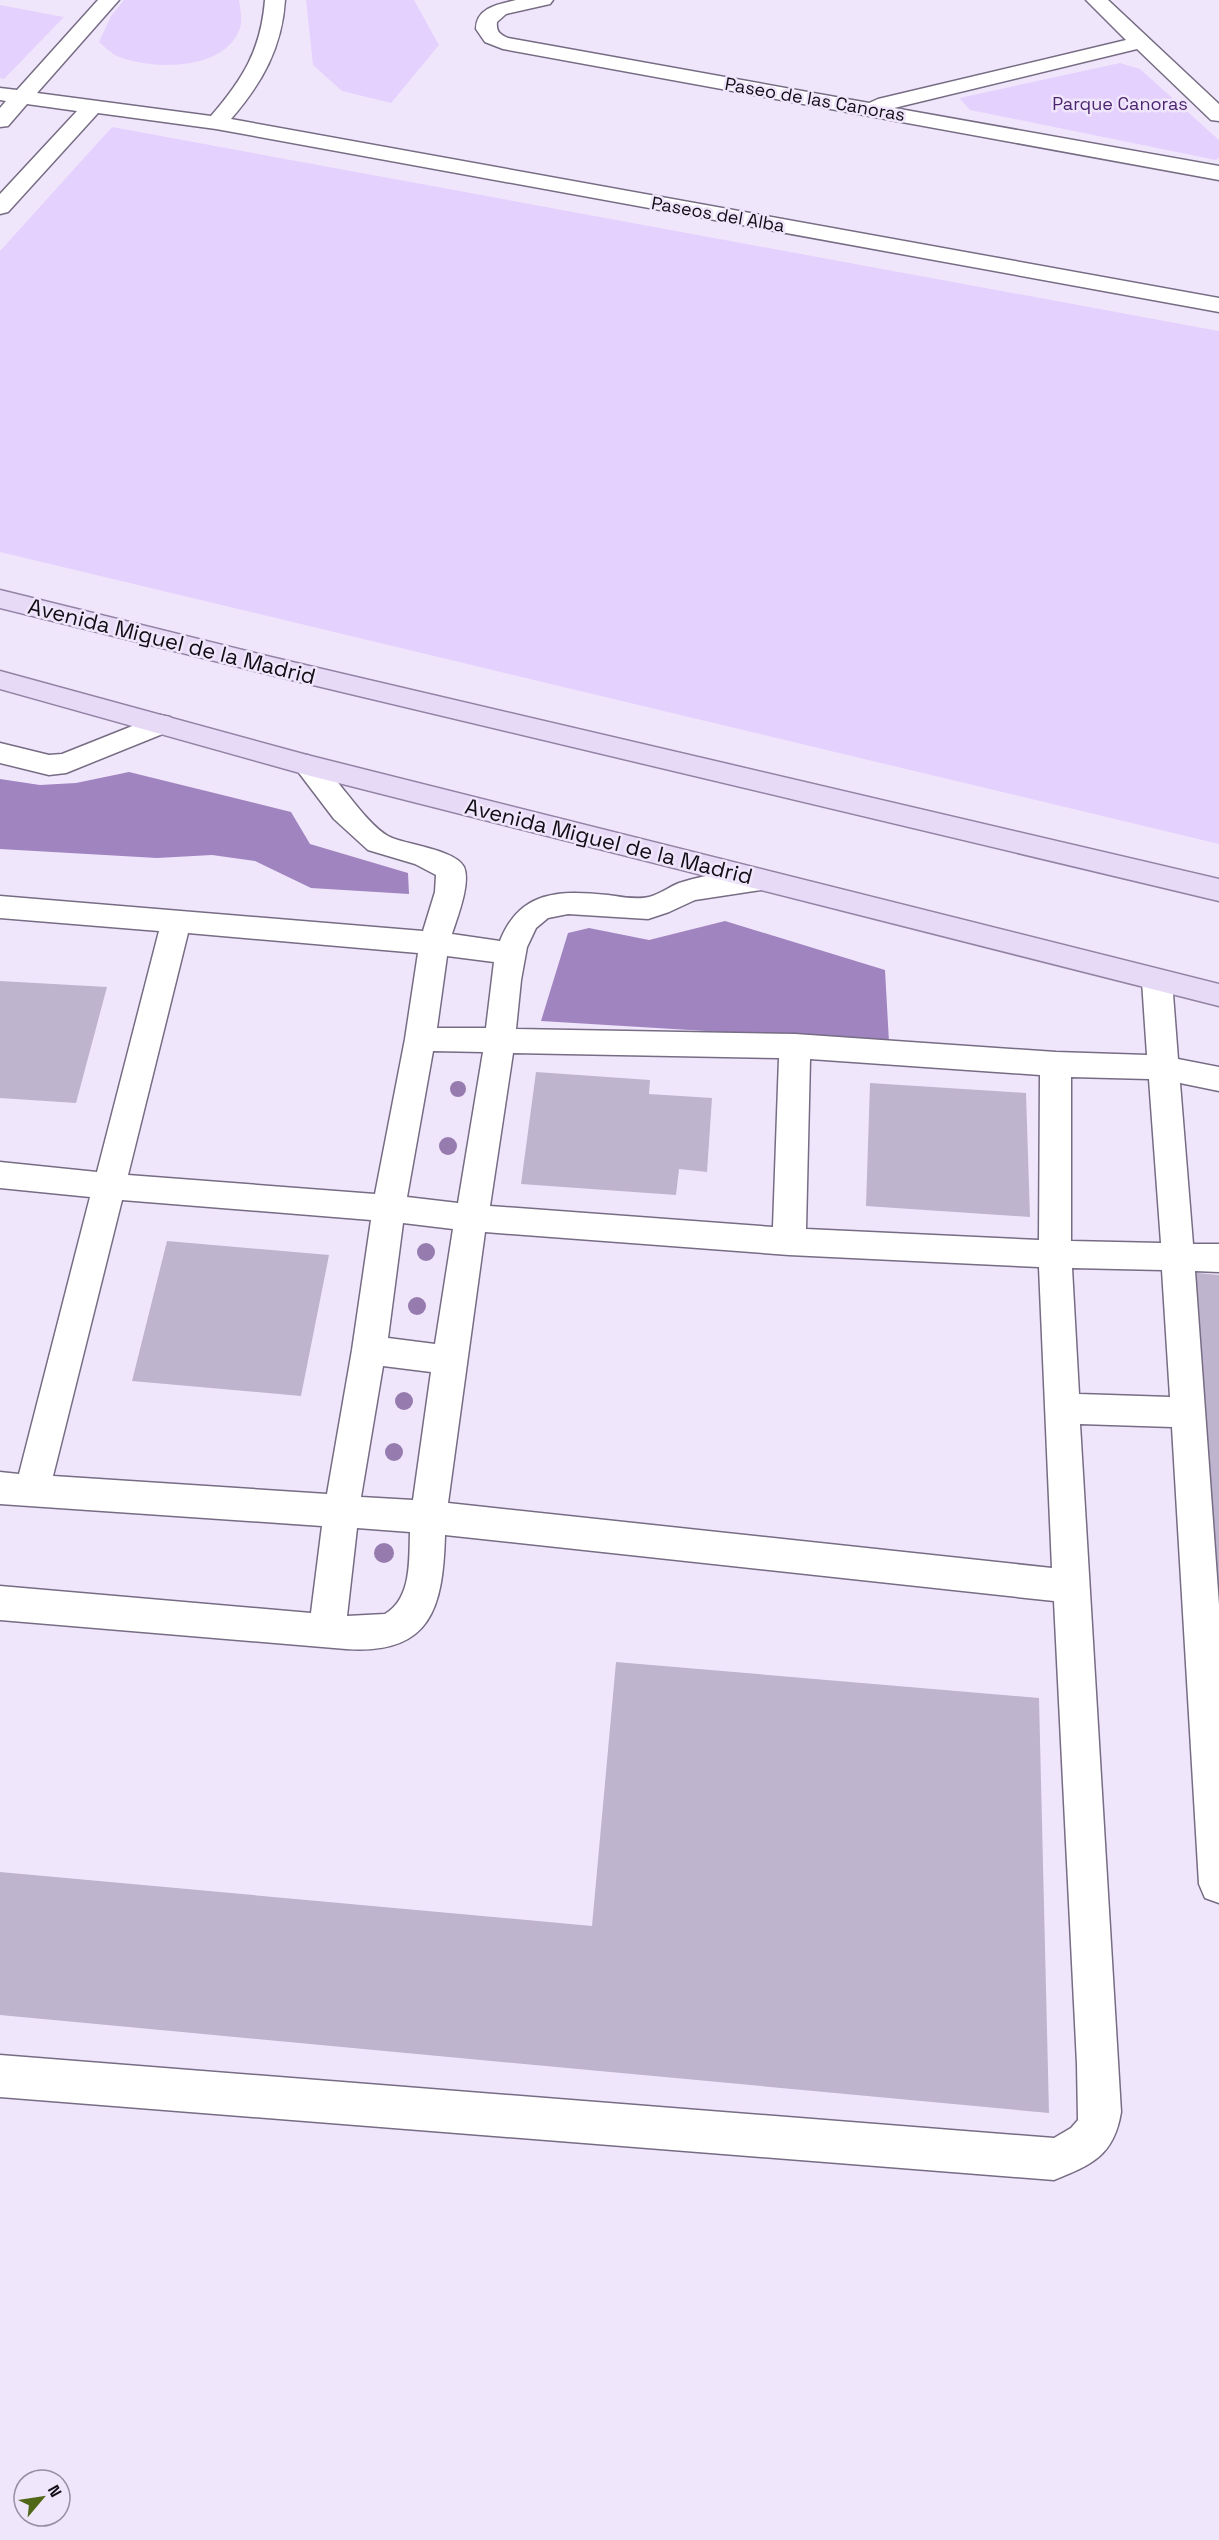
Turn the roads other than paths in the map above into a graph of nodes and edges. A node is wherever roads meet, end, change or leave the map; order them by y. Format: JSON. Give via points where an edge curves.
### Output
{"nodes":[{"id":1,"x":85,"y":0,"type":"edge"},
{"id":2,"x":275,"y":0,"type":"edge"},
{"id":3,"x":543,"y":0,"type":"edge"},
{"id":4,"x":1096,"y":0,"type":"edge"},
{"id":5,"x":108,"y":2,"type":"edge"},
{"id":6,"x":1142,"y":42,"type":"junction"},
{"id":7,"x":0,"y":94,"type":"edge"},
{"id":8,"x":24,"y":96,"type":"junction"},
{"id":9,"x":94,"y":105,"type":"junction"},
{"id":10,"x":866,"y":108,"type":"junction"},
{"id":11,"x":1219,"y":115,"type":"edge"},
{"id":12,"x":0,"y":121,"type":"edge"},
{"id":13,"x":216,"y":123,"type":"junction"},
{"id":14,"x":1219,"y":173,"type":"edge"},
{"id":15,"x":0,"y":207,"type":"edge"},
{"id":16,"x":1219,"y":305,"type":"edge"},
{"id":17,"x":0,"y":599,"type":"edge"},
{"id":18,"x":0,"y":680,"type":"edge"},
{"id":19,"x":160,"y":724,"type":"junction"},
{"id":20,"x":0,"y":753,"type":"edge"},
{"id":21,"x":308,"y":765,"type":"junction"},
{"id":22,"x":764,"y":881,"type":"junction"},
{"id":23,"x":1219,"y":890,"type":"edge"},
{"id":24,"x":0,"y":907,"type":"edge"},
{"id":25,"x":176,"y":922,"type":"junction"},
{"id":26,"x":434,"y":943,"type":"junction"},
{"id":27,"x":510,"y":953,"type":"junction"},
{"id":28,"x":1157,"y":981,"type":"junction"},
{"id":29,"x":1219,"y":995,"type":"edge"},
{"id":30,"x":420,"y":1039,"type":"junction"},
{"id":31,"x":500,"y":1041,"type":"junction"},
{"id":32,"x":795,"y":1046,"type":"junction"},
{"id":33,"x":1056,"y":1064,"type":"junction"},
{"id":34,"x":1163,"y":1068,"type":"junction"},
{"id":35,"x":1219,"y":1079,"type":"edge"},
{"id":36,"x":0,"y":1175,"type":"edge"},
{"id":37,"x":109,"y":1186,"type":"junction"},
{"id":38,"x":389,"y":1208,"type":"junction"},
{"id":39,"x":471,"y":1218,"type":"junction"},
{"id":40,"x":789,"y":1242,"type":"junction"},
{"id":41,"x":1054,"y":1254,"type":"junction"},
{"id":42,"x":1178,"y":1256,"type":"junction"},
{"id":43,"x":1219,"y":1258,"type":"edge"},
{"id":44,"x":369,"y":1350,"type":"junction"},
{"id":45,"x":450,"y":1360,"type":"junction"},
{"id":46,"x":1061,"y":1408,"type":"junction"},
{"id":47,"x":1189,"y":1413,"type":"junction"},
{"id":48,"x":16,"y":1489,"type":"edge"},
{"id":49,"x":341,"y":1513,"type":"junction"},
{"id":50,"x":428,"y":1517,"type":"junction"},
{"id":51,"x":1071,"y":1586,"type":"junction"},
{"id":52,"x":0,"y":1604,"type":"edge"},
{"id":53,"x":327,"y":1631,"type":"junction"},
{"id":54,"x":1218,"y":1836,"type":"edge"},
{"id":55,"x":1219,"y":1884,"type":"edge"},
{"id":56,"x":0,"y":2076,"type":"edge"}],
"edges":[{"from":1,"to":5,"type":"street"},
{"from":2,"to":13,"type":"street","via":[[270,39],[259,67],[246,89]]},
{"from":3,"to":10,"type":"street","name":"Paseo de las Canoras","via":[[499,10],[487,20],[488,34],[503,44]]},
{"from":4,"to":6,"type":"street"},
{"from":5,"to":8,"type":"street"},
{"from":6,"to":10,"type":"street"},
{"from":6,"to":11,"type":"street"},
{"from":7,"to":8,"type":"street","name":"Paseos del Alba"},
{"from":8,"to":9,"type":"street","name":"Paseos del Alba"},
{"from":8,"to":12,"type":"street"},
{"from":9,"to":13,"type":"street","name":"Paseos del Alba"},
{"from":9,"to":15,"type":"street"},
{"from":10,"to":14,"type":"street","name":"Paseo de las Canoras"},
{"from":13,"to":16,"type":"street","name":"Paseos del Alba"},
{"from":17,"to":23,"type":"main road","name":"Avenida Miguel de la Madrid"},
{"from":18,"to":19,"type":"main road","name":"Avenida Miguel de la Madrid"},
{"from":19,"to":20,"type":"street","via":[[66,763],[49,765]]},
{"from":19,"to":21,"type":"main road","name":"Avenida Miguel de la Madrid"},
{"from":21,"to":22,"type":"main road","name":"Avenida Miguel de la Madrid"},
{"from":21,"to":26,"type":"street","via":[[344,812],[378,843],[425,857],[451,870],[450,892]]},
{"from":22,"to":27,"type":"street","via":[[691,890],[648,908],[570,903],[545,907],[526,920]]},
{"from":22,"to":28,"type":"main road","name":"Avenida Miguel de la Madrid"},
{"from":24,"to":25,"type":"street"},
{"from":25,"to":26,"type":"street"},
{"from":25,"to":37,"type":"street"},
{"from":26,"to":27,"type":"street"},
{"from":26,"to":30,"type":"street"},
{"from":27,"to":31,"type":"street"},
{"from":28,"to":29,"type":"main road","name":"Avenida Miguel de la Madrid"},
{"from":28,"to":34,"type":"street"},
{"from":30,"to":31,"type":"street"},
{"from":30,"to":38,"type":"street"},
{"from":31,"to":32,"type":"street"},
{"from":31,"to":39,"type":"street"},
{"from":32,"to":33,"type":"street"},
{"from":32,"to":40,"type":"street"},
{"from":33,"to":34,"type":"street"},
{"from":33,"to":41,"type":"street"},
{"from":34,"to":35,"type":"street"},
{"from":34,"to":42,"type":"street"},
{"from":36,"to":37,"type":"street"},
{"from":37,"to":38,"type":"street"},
{"from":37,"to":48,"type":"street"},
{"from":38,"to":39,"type":"street"},
{"from":38,"to":44,"type":"street"},
{"from":39,"to":40,"type":"street"},
{"from":39,"to":45,"type":"street"},
{"from":40,"to":41,"type":"street"},
{"from":41,"to":42,"type":"street"},
{"from":41,"to":46,"type":"street"},
{"from":42,"to":43,"type":"street"},
{"from":42,"to":47,"type":"street"},
{"from":44,"to":45,"type":"street"},
{"from":44,"to":49,"type":"street"},
{"from":45,"to":50,"type":"street"},
{"from":46,"to":47,"type":"street"},
{"from":46,"to":51,"type":"street"},
{"from":47,"to":54,"type":"street"},
{"from":48,"to":49,"type":"street"},
{"from":49,"to":50,"type":"street"},
{"from":49,"to":53,"type":"street"},
{"from":50,"to":51,"type":"street"},
{"from":50,"to":53,"type":"street","via":[[424,1584],[417,1606],[404,1623],[383,1632]]},
{"from":51,"to":56,"type":"street","via":[[1099,2125],[1090,2141],[1076,2151],[1054,2159]]},
{"from":52,"to":53,"type":"street"},
{"from":54,"to":55,"type":"street"}]}
